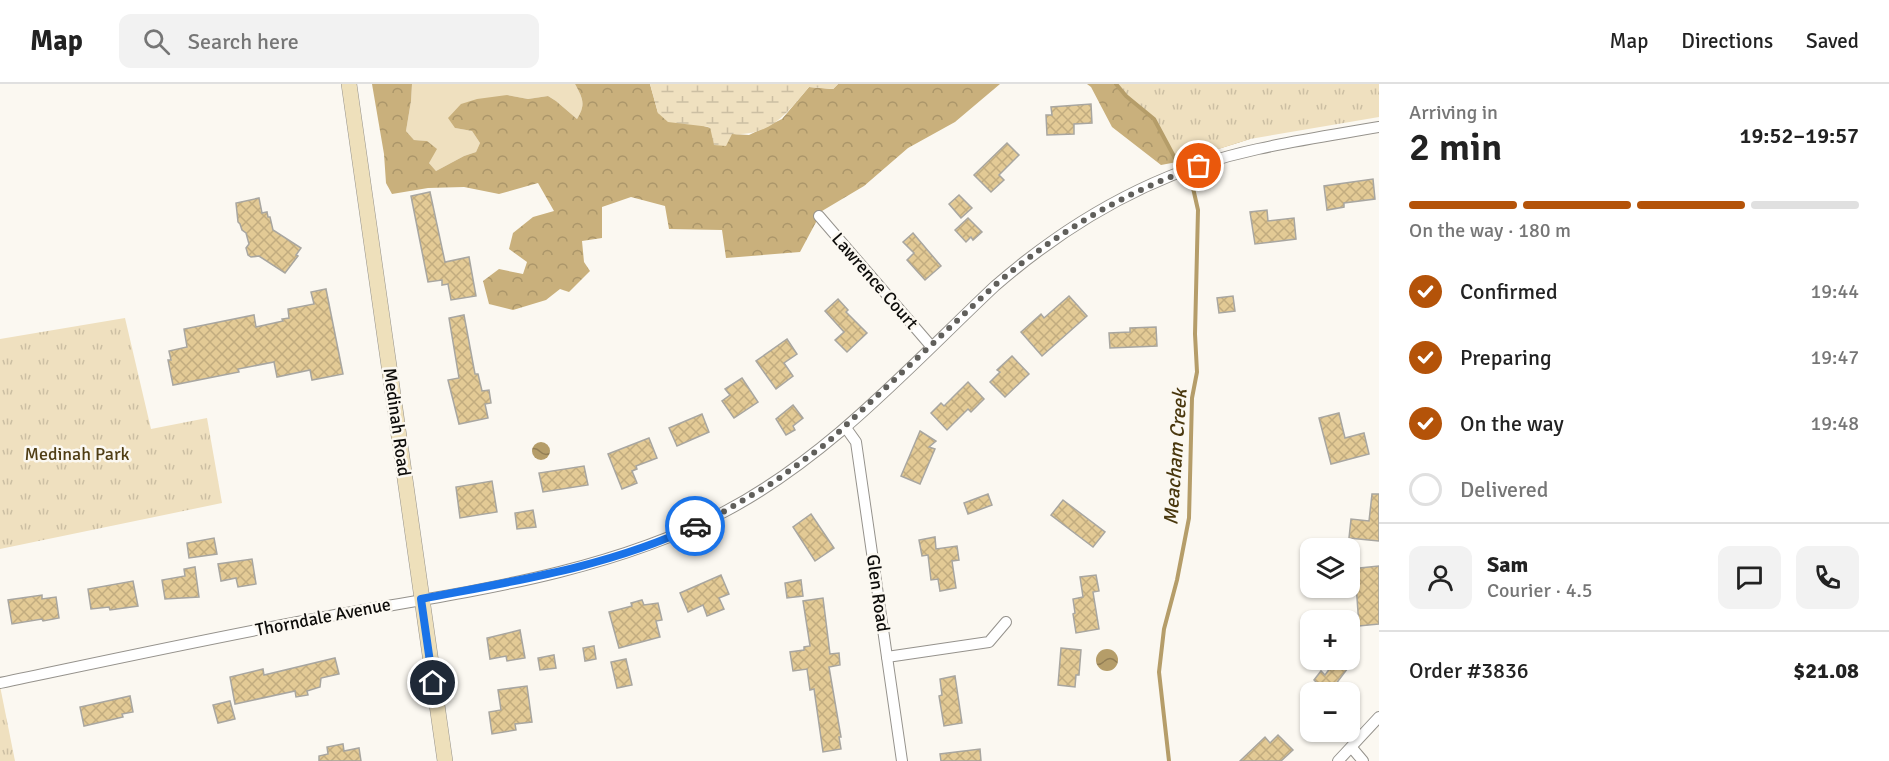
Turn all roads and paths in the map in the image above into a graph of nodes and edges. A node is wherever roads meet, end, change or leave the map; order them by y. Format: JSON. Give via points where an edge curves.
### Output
{"nodes":[{"id":1,"x":349,"y":84,"type":"edge"},
{"id":2,"x":1379,"y":127,"type":"edge"},
{"id":3,"x":819,"y":216,"type":"dead end"},
{"id":4,"x":932,"y":346,"type":"junction"},
{"id":5,"x":846,"y":428,"type":"junction"},
{"id":6,"x":421,"y":599,"type":"junction"},
{"id":7,"x":1006,"y":622,"type":"dead end"},
{"id":8,"x":887,"y":657,"type":"junction"},
{"id":9,"x":0,"y":683,"type":"edge"},
{"id":10,"x":1379,"y":717,"type":"edge"},
{"id":11,"x":1352,"y":748,"type":"junction"},
{"id":12,"x":445,"y":761,"type":"edge"},
{"id":13,"x":902,"y":761,"type":"edge"},
{"id":14,"x":1338,"y":761,"type":"edge"},
{"id":15,"x":1363,"y":761,"type":"edge"}],
"edges":[{"from":1,"to":6,"type":"main road","name":"Medinah Road"},
{"from":2,"to":4,"type":"street","name":"Thorndale Avenue","via":[[1224,157],[1126,195],[1064,231],[1021,263]]},
{"from":3,"to":4,"type":"street","name":"Lawrence Court"},
{"from":4,"to":5,"type":"street","name":"Thorndale Avenue"},
{"from":5,"to":6,"type":"street","name":"Thorndale Avenue","via":[[774,482],[675,535],[565,571]]},
{"from":5,"to":8,"type":"street","name":"Glen Road","via":[[856,442]]},
{"from":6,"to":9,"type":"street","name":"Thorndale Avenue"},
{"from":6,"to":12,"type":"main road","name":"Medinah Road"},
{"from":7,"to":8,"type":"street","via":[[989,642]]},
{"from":8,"to":13,"type":"street","name":"Glen Road"},
{"from":10,"to":11,"type":"street"},
{"from":11,"to":14,"type":"street"},
{"from":11,"to":15,"type":"street"}]}
